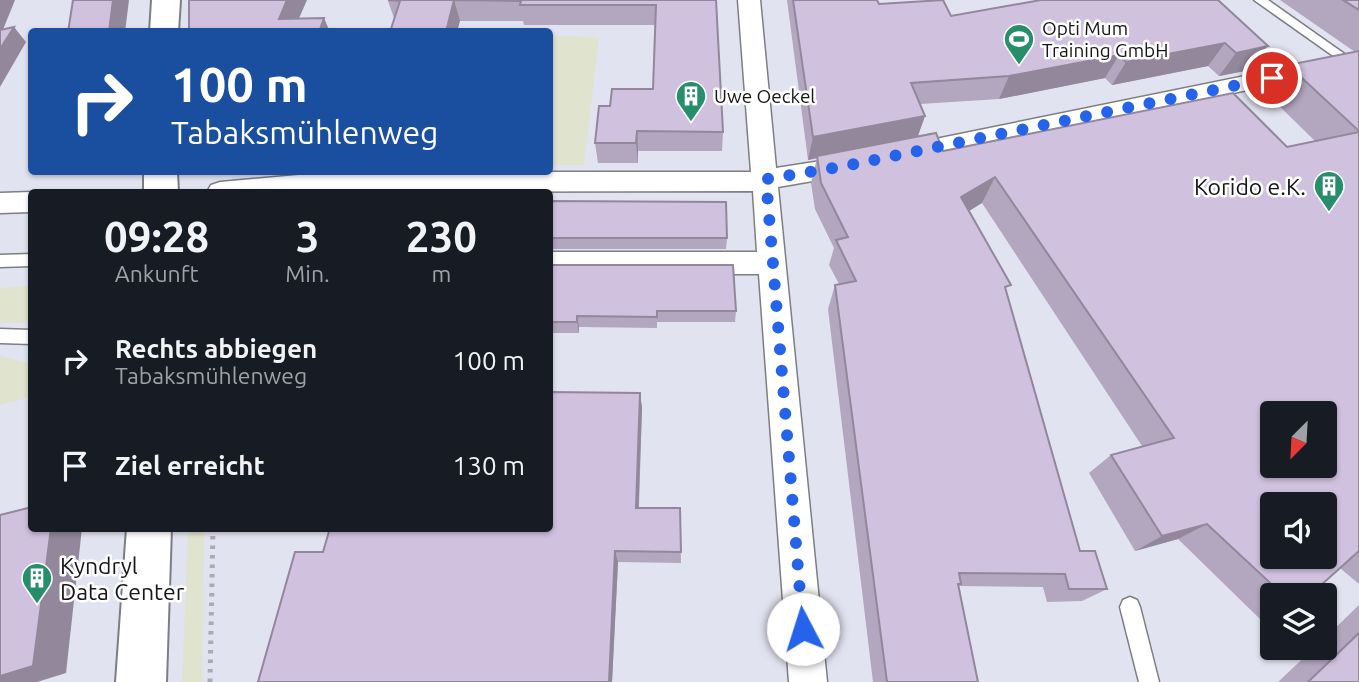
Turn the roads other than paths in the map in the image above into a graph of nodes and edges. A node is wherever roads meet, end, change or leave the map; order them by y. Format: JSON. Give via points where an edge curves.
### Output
{"nodes":[{"id":1,"x":166,"y":0,"type":"edge"},
{"id":2,"x":749,"y":0,"type":"edge"},
{"id":3,"x":1260,"y":0,"type":"edge"},
{"id":4,"x":164,"y":28,"type":"edge"},
{"id":5,"x":1235,"y":39,"type":"edge"},
{"id":6,"x":1350,"y":62,"type":"joint"},
{"id":7,"x":1272,"y":78,"type":"junction"},
{"id":8,"x":766,"y":179,"type":"junction"},
{"id":9,"x":251,"y":189,"type":"edge"},
{"id":10,"x":28,"y":202,"type":"edge"},
{"id":11,"x":0,"y":203,"type":"edge"},
{"id":12,"x":28,"y":260,"type":"edge"},
{"id":13,"x":0,"y":261,"type":"edge"},
{"id":14,"x":553,"y":263,"type":"edge"},
{"id":15,"x":774,"y":263,"type":"junction"},
{"id":16,"x":0,"y":336,"type":"edge"},
{"id":17,"x":28,"y":337,"type":"edge"},
{"id":18,"x":149,"y":532,"type":"edge"},
{"id":19,"x":1130,"y":607,"type":"dead end"},
{"id":20,"x":141,"y":682,"type":"edge"},
{"id":21,"x":808,"y":682,"type":"edge"},
{"id":22,"x":1149,"y":682,"type":"edge"}],
"edges":[{"from":1,"to":4,"type":"main road"},
{"from":2,"to":8,"type":"street"},
{"from":3,"to":6,"type":"lane"},
{"from":5,"to":7,"type":"lane"},
{"from":6,"to":7,"type":"street"},
{"from":7,"to":8,"type":"street"},
{"from":8,"to":9,"type":"street","via":[[332,181]]},
{"from":8,"to":15,"type":"street"},
{"from":10,"to":11,"type":"street"},
{"from":12,"to":13,"type":"lane"},
{"from":14,"to":15,"type":"street"},
{"from":15,"to":21,"type":"street"},
{"from":16,"to":17,"type":"lane"},
{"from":18,"to":20,"type":"main road"},
{"from":19,"to":22,"type":"lane"}]}
